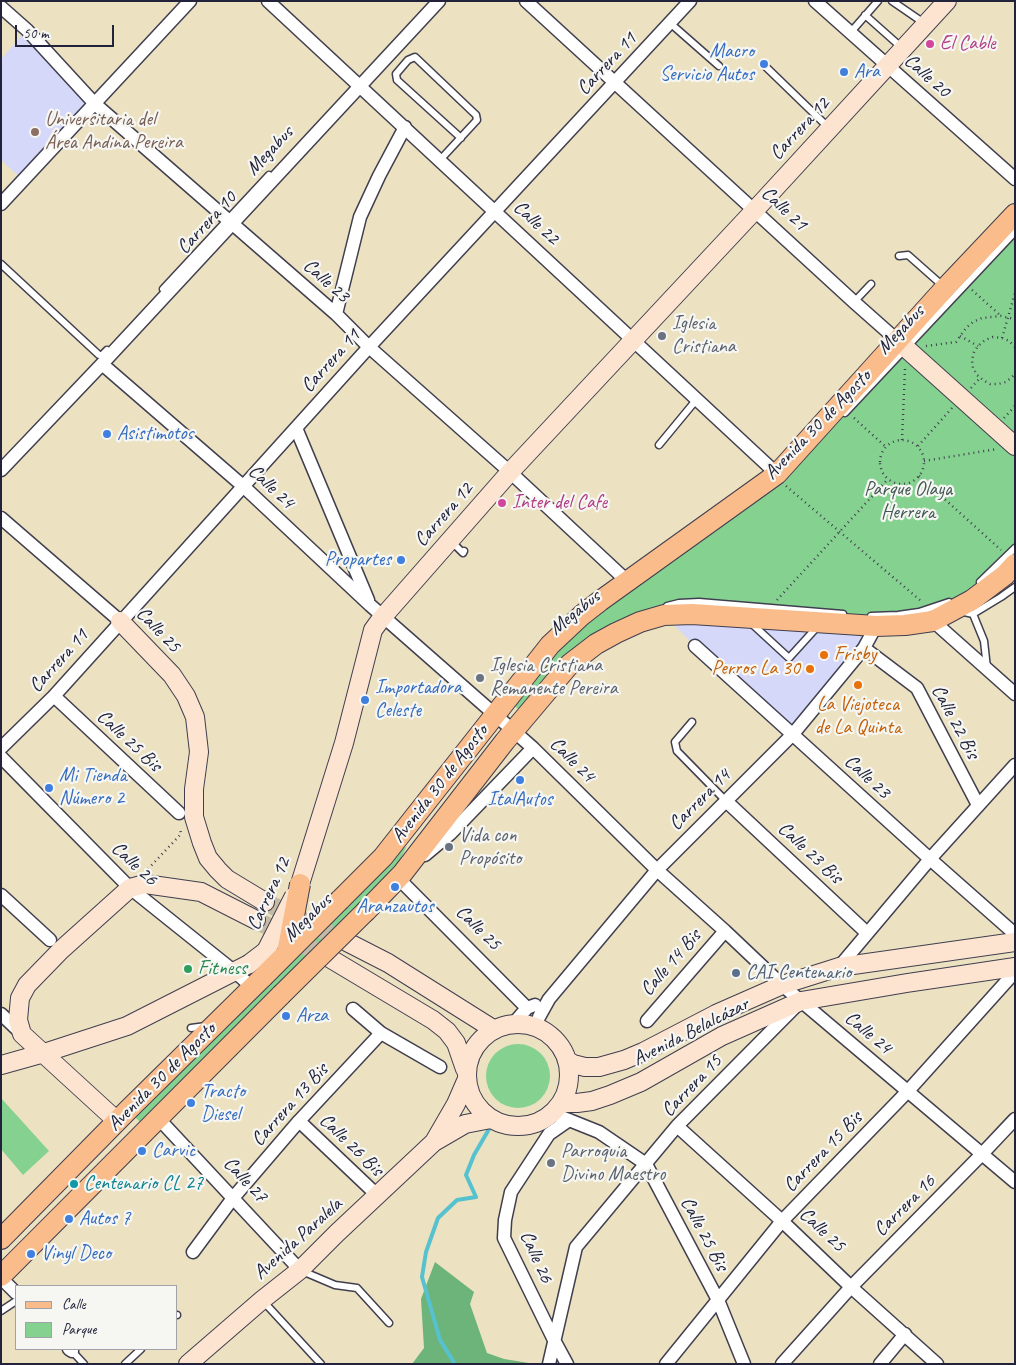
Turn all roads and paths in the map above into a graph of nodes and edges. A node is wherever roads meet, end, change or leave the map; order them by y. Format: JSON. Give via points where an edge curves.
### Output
{"nodes":[{"id":1,"x":190,"y":1,"type":"edge"},
{"id":2,"x":268,"y":1,"type":"edge"},
{"id":3,"x":432,"y":1,"type":"edge"},
{"id":4,"x":439,"y":1,"type":"edge"},
{"id":5,"x":526,"y":1,"type":"edge"},
{"id":6,"x":690,"y":1,"type":"edge"},
{"id":7,"x":815,"y":1,"type":"edge"},
{"id":8,"x":878,"y":1,"type":"edge"},
{"id":9,"x":892,"y":1,"type":"edge"},
{"id":10,"x":947,"y":1,"type":"edge"},
{"id":11,"x":1,"y":7,"type":"edge"},
{"id":12,"x":865,"y":15,"type":"junction"},
{"id":13,"x":670,"y":23,"type":"junction"},
{"id":14,"x":926,"y":24,"type":"junction"},
{"id":15,"x":850,"y":33,"type":"junction"},
{"id":16,"x":903,"y":49,"type":"junction"},
{"id":17,"x":719,"y":66,"type":"dead end"},
{"id":18,"x":887,"y":66,"type":"junction"},
{"id":19,"x":766,"y":67,"type":"dead end"},
{"id":20,"x":615,"y":83,"type":"junction"},
{"id":21,"x":358,"y":84,"type":"junction"},
{"id":22,"x":95,"y":104,"type":"junction"},
{"id":23,"x":405,"y":127,"type":"junction"},
{"id":24,"x":830,"y":128,"type":"junction"},
{"id":25,"x":461,"y":138,"type":"junction"},
{"id":26,"x":440,"y":160,"type":"junction"},
{"id":27,"x":1015,"y":179,"type":"edge"},
{"id":28,"x":1,"y":204,"type":"edge"},
{"id":29,"x":754,"y":210,"type":"junction"},
{"id":30,"x":496,"y":212,"type":"junction"},
{"id":31,"x":1015,"y":214,"type":"edge"},
{"id":32,"x":230,"y":221,"type":"junction"},
{"id":33,"x":1015,"y":232,"type":"edge"},
{"id":34,"x":899,"y":256,"type":"dead end"},
{"id":35,"x":1,"y":264,"type":"edge"},
{"id":36,"x":871,"y":284,"type":"dead end"},
{"id":37,"x":966,"y":284,"type":"junction"},
{"id":38,"x":946,"y":288,"type":"junction"},
{"id":39,"x":1015,"y":293,"type":"edge"},
{"id":40,"x":854,"y":302,"type":"junction"},
{"id":41,"x":336,"y":314,"type":"junction"},
{"id":42,"x":1001,"y":316,"type":"junction"},
{"id":43,"x":1008,"y":317,"type":"junction"},
{"id":44,"x":1015,"y":319,"type":"edge"},
{"id":45,"x":960,"y":336,"type":"junction"},
{"id":46,"x":1002,"y":338,"type":"junction"},
{"id":47,"x":634,"y":340,"type":"junction"},
{"id":48,"x":1015,"y":340,"type":"edge"},
{"id":49,"x":902,"y":344,"type":"junction"},
{"id":50,"x":1012,"y":344,"type":"junction"},
{"id":51,"x":978,"y":346,"type":"junction"},
{"id":52,"x":369,"y":347,"type":"junction"},
{"id":53,"x":1015,"y":347,"type":"edge"},
{"id":54,"x":102,"y":364,"type":"junction"},
{"id":55,"x":1015,"y":374,"type":"edge"},
{"id":56,"x":980,"y":378,"type":"junction"},
{"id":57,"x":1014,"y":378,"type":"edge"},
{"id":58,"x":962,"y":398,"type":"junction"},
{"id":59,"x":697,"y":400,"type":"junction"},
{"id":60,"x":1015,"y":406,"type":"edge"},
{"id":61,"x":847,"y":411,"type":"junction"},
{"id":62,"x":1005,"y":417,"type":"dead end"},
{"id":63,"x":840,"y":418,"type":"dead end"},
{"id":64,"x":296,"y":428,"type":"junction"},
{"id":65,"x":902,"y":440,"type":"junction"},
{"id":66,"x":659,"y":445,"type":"dead end"},
{"id":67,"x":918,"y":446,"type":"junction"},
{"id":68,"x":886,"y":447,"type":"junction"},
{"id":69,"x":1010,"y":447,"type":"edge"},
{"id":70,"x":924,"y":460,"type":"junction"},
{"id":71,"x":1,"y":470,"type":"edge"},
{"id":72,"x":510,"y":472,"type":"junction"},
{"id":73,"x":919,"y":476,"type":"junction"},
{"id":74,"x":779,"y":478,"type":"junction"},
{"id":75,"x":888,"y":479,"type":"junction"},
{"id":76,"x":243,"y":486,"type":"junction"},
{"id":77,"x":1,"y":518,"type":"edge"},
{"id":78,"x":839,"y":532,"type":"junction"},
{"id":79,"x":450,"y":540,"type":"junction"},
{"id":80,"x":1015,"y":548,"type":"edge"},
{"id":81,"x":464,"y":551,"type":"dead end"},
{"id":82,"x":1010,"y":572,"type":"edge"},
{"id":83,"x":628,"y":581,"type":"junction"},
{"id":84,"x":974,"y":587,"type":"dead end"},
{"id":85,"x":664,"y":607,"type":"dead end"},
{"id":86,"x":769,"y":608,"type":"junction"},
{"id":87,"x":961,"y":608,"type":"junction"},
{"id":88,"x":377,"y":611,"type":"junction"},
{"id":89,"x":932,"y":614,"type":"junction"},
{"id":90,"x":852,"y":615,"type":"dead end"},
{"id":91,"x":744,"y":617,"type":"junction"},
{"id":92,"x":120,"y":621,"type":"junction"},
{"id":93,"x":868,"y":621,"type":"junction"},
{"id":94,"x":821,"y":623,"type":"junction"},
{"id":95,"x":568,"y":638,"type":"dead end"},
{"id":96,"x":695,"y":646,"type":"dead end"},
{"id":97,"x":864,"y":648,"type":"junction"},
{"id":98,"x":987,"y":669,"type":"junction"},
{"id":99,"x":1015,"y":694,"type":"edge"},
{"id":100,"x":54,"y":696,"type":"junction"},
{"id":101,"x":527,"y":703,"type":"dead end"},
{"id":102,"x":505,"y":722,"type":"junction"},
{"id":103,"x":692,"y":722,"type":"dead end"},
{"id":104,"x":793,"y":734,"type":"junction"},
{"id":105,"x":1,"y":748,"type":"edge"},
{"id":106,"x":533,"y":748,"type":"junction"},
{"id":107,"x":1,"y":758,"type":"edge"},
{"id":108,"x":1015,"y":766,"type":"edge"},
{"id":109,"x":451,"y":799,"type":"dead end"},
{"id":110,"x":726,"y":801,"type":"junction"},
{"id":111,"x":978,"y":805,"type":"junction"},
{"id":112,"x":186,"y":815,"type":"junction"},
{"id":113,"x":930,"y":860,"type":"junction"},
{"id":114,"x":657,"y":870,"type":"junction"},
{"id":115,"x":400,"y":876,"type":"junction"},
{"id":116,"x":300,"y":884,"type":"junction"},
{"id":117,"x":130,"y":888,"type":"junction"},
{"id":118,"x":1,"y":895,"type":"edge"},
{"id":119,"x":266,"y":902,"type":"tunnel mouth"},
{"id":120,"x":256,"y":920,"type":"tunnel mouth"},
{"id":121,"x":725,"y":931,"type":"junction"},
{"id":122,"x":868,"y":933,"type":"junction"},
{"id":123,"x":1015,"y":934,"type":"edge"},
{"id":124,"x":50,"y":940,"type":"dead end"},
{"id":125,"x":347,"y":942,"type":"tunnel mouth"},
{"id":126,"x":1015,"y":942,"type":"edge"},
{"id":127,"x":287,"y":953,"type":"junction"},
{"id":128,"x":331,"y":959,"type":"tunnel mouth"},
{"id":129,"x":839,"y":967,"type":"junction"},
{"id":130,"x":1015,"y":967,"type":"edge"},
{"id":131,"x":1015,"y":972,"type":"edge"},
{"id":132,"x":250,"y":975,"type":"junction"},
{"id":133,"x":782,"y":985,"type":"junction"},
{"id":134,"x":549,"y":999,"type":"junction"},
{"id":135,"x":801,"y":1001,"type":"junction"},
{"id":136,"x":527,"y":1008,"type":"junction"},
{"id":137,"x":354,"y":1009,"type":"dead end"},
{"id":138,"x":1,"y":1014,"type":"edge"},
{"id":139,"x":647,"y":1021,"type":"dead end"},
{"id":140,"x":515,"y":1022,"type":"junction"},
{"id":141,"x":215,"y":1024,"type":"junction"},
{"id":142,"x":191,"y":1028,"type":"dead end"},
{"id":143,"x":536,"y":1028,"type":"junction"},
{"id":144,"x":493,"y":1029,"type":"junction"},
{"id":145,"x":382,"y":1033,"type":"junction"},
{"id":146,"x":22,"y":1034,"type":"junction"},
{"id":147,"x":44,"y":1053,"type":"junction"},
{"id":148,"x":567,"y":1060,"type":"junction"},
{"id":149,"x":1,"y":1065,"type":"edge"},
{"id":150,"x":440,"y":1067,"type":"dead end"},
{"id":151,"x":466,"y":1075,"type":"junction"},
{"id":152,"x":177,"y":1089,"type":"dead end"},
{"id":153,"x":908,"y":1091,"type":"junction"},
{"id":154,"x":170,"y":1096,"type":"dead end"},
{"id":155,"x":132,"y":1109,"type":"junction"},
{"id":156,"x":562,"y":1112,"type":"junction"},
{"id":157,"x":158,"y":1114,"type":"junction"},
{"id":158,"x":491,"y":1119,"type":"junction"},
{"id":159,"x":1015,"y":1119,"type":"edge"},
{"id":160,"x":299,"y":1121,"type":"junction"},
{"id":161,"x":677,"y":1126,"type":"junction"},
{"id":162,"x":434,"y":1142,"type":"junction"},
{"id":163,"x":982,"y":1154,"type":"junction"},
{"id":164,"x":646,"y":1164,"type":"junction"},
{"id":165,"x":1015,"y":1182,"type":"edge"},
{"id":166,"x":377,"y":1196,"type":"junction"},
{"id":167,"x":234,"y":1198,"type":"junction"},
{"id":168,"x":782,"y":1221,"type":"junction"},
{"id":169,"x":1,"y":1239,"type":"edge"},
{"id":170,"x":1,"y":1247,"type":"edge"},
{"id":171,"x":193,"y":1252,"type":"dead end"},
{"id":172,"x":1,"y":1266,"type":"edge"},
{"id":173,"x":300,"y":1270,"type":"junction"},
{"id":174,"x":1,"y":1277,"type":"edge"},
{"id":175,"x":851,"y":1287,"type":"junction"},
{"id":176,"x":15,"y":1292,"type":"edge"},
{"id":177,"x":262,"y":1300,"type":"junction"},
{"id":178,"x":718,"y":1300,"type":"junction"},
{"id":179,"x":15,"y":1302,"type":"edge"},
{"id":180,"x":1,"y":1311,"type":"edge"},
{"id":181,"x":389,"y":1323,"type":"dead end"},
{"id":182,"x":905,"y":1334,"type":"junction"},
{"id":183,"x":554,"y":1340,"type":"junction"},
{"id":184,"x":71,"y":1350,"type":"edge"},
{"id":185,"x":140,"y":1350,"type":"edge"},
{"id":186,"x":84,"y":1364,"type":"edge"},
{"id":187,"x":125,"y":1364,"type":"edge"},
{"id":188,"x":188,"y":1364,"type":"edge"},
{"id":189,"x":321,"y":1364,"type":"edge"},
{"id":190,"x":549,"y":1364,"type":"edge"},
{"id":191,"x":567,"y":1364,"type":"edge"},
{"id":192,"x":666,"y":1364,"type":"edge"},
{"id":193,"x":744,"y":1364,"type":"edge"},
{"id":194,"x":782,"y":1364,"type":"edge"},
{"id":195,"x":880,"y":1364,"type":"edge"},
{"id":196,"x":937,"y":1364,"type":"edge"}],
"edges":[{"from":1,"to":22,"type":"street"},
{"from":2,"to":21,"type":"street","name":"Calle 22"},
{"from":3,"to":21,"type":"lane"},
{"from":4,"to":21,"type":"street","name":"Carrera 10"},
{"from":5,"to":20,"type":"street","name":"Calle 21"},
{"from":6,"to":13,"type":"street","name":"Carrera 11"},
{"from":7,"to":15,"type":"street","name":"Calle 20"},
{"from":8,"to":12,"type":"lane"},
{"from":9,"to":14,"type":"lane"},
{"from":10,"to":14,"type":"main road","name":"Carrera 12"},
{"from":11,"to":22,"type":"street","name":"Calle 23","via":[[27,30]]},
{"from":12,"to":15,"type":"lane"},
{"from":12,"to":16,"type":"lane"},
{"from":13,"to":17,"type":"lane"},
{"from":13,"to":20,"type":"street","name":"Carrera 11"},
{"from":14,"to":16,"type":"main road","name":"Carrera 12"},
{"from":15,"to":18,"type":"street","name":"Calle 20"},
{"from":16,"to":18,"type":"main road","name":"Carrera 12"},
{"from":18,"to":24,"type":"main road","name":"Carrera 12"},
{"from":18,"to":27,"type":"street","name":"Calle 20"},
{"from":19,"to":24,"type":"lane"},
{"from":20,"to":29,"type":"street","name":"Calle 21"},
{"from":20,"to":30,"type":"street","name":"Carrera 11"},
{"from":21,"to":23,"type":"street","name":"Calle 22"},
{"from":21,"to":32,"type":"street","name":"Carrera 10"},
{"from":22,"to":28,"type":"street"},
{"from":22,"to":32,"type":"street","name":"Calle 23"},
{"from":23,"to":26,"type":"street","name":"Calle 22"},
{"from":23,"to":41,"type":"street","via":[[360,217]]},
{"from":24,"to":29,"type":"main road","name":"Carrera 12"},
{"from":25,"to":25,"type":"lane","via":[[478,120],[476,115],[415,58],[408,60],[396,74],[397,80]]},
{"from":25,"to":26,"type":"lane"},
{"from":26,"to":30,"type":"street","name":"Calle 22"},
{"from":29,"to":40,"type":"street","name":"Calle 21"},
{"from":29,"to":47,"type":"main road","name":"Carrera 12"},
{"from":30,"to":47,"type":"street","name":"Calle 22"},
{"from":30,"to":52,"type":"street","name":"Carrera 11"},
{"from":31,"to":38,"type":"main road","name":"Avenida 30 de Agosto"},
{"from":32,"to":35,"type":"lane","via":[[102,355]]},
{"from":32,"to":41,"type":"street","name":"Calle 23"},
{"from":32,"to":54,"type":"street","name":"Carrera 10"},
{"from":33,"to":37,"type":"lane","name":"Megabus"},
{"from":34,"to":38,"type":"lane","via":[[908,255]]},
{"from":36,"to":40,"type":"lane"},
{"from":37,"to":42,"type":"path"},
{"from":37,"to":49,"type":"lane","name":"Megabus"},
{"from":38,"to":49,"type":"main road","name":"Avenida 30 de Agosto"},
{"from":39,"to":43,"type":"path"},
{"from":40,"to":49,"type":"street","name":"Calle 21"},
{"from":41,"to":52,"type":"street","name":"Calle 23"},
{"from":42,"to":43,"type":"path"},
{"from":42,"to":45,"type":"path","via":[[973,322]]},
{"from":43,"to":44,"type":"path"},
{"from":43,"to":46,"type":"path"},
{"from":45,"to":49,"type":"path","via":[[956,342]]},
{"from":45,"to":51,"type":"path"},
{"from":46,"to":50,"type":"path"},
{"from":46,"to":51,"type":"path","via":[[993,337]]},
{"from":47,"to":59,"type":"street","name":"Calle 22"},
{"from":47,"to":72,"type":"main road","name":"Carrera 12"},
{"from":48,"to":50,"type":"path"},
{"from":49,"to":58,"type":"main road","name":"Calle 21"},
{"from":49,"to":61,"type":"lane","name":"Megabus"},
{"from":49,"to":65,"type":"path"},
{"from":49,"to":74,"type":"main road","name":"Avenida 30 de Agosto"},
{"from":50,"to":53,"type":"path"},
{"from":51,"to":56,"type":"path","via":[[972,360]]},
{"from":52,"to":64,"type":"street","name":"Carrera 11"},
{"from":52,"to":72,"type":"street","name":"Calle 23"},
{"from":54,"to":71,"type":"street","name":"Carrera 10"},
{"from":54,"to":76,"type":"street","name":"Calle 24"},
{"from":55,"to":57,"type":"path"},
{"from":56,"to":57,"type":"path","via":[[990,384]]},
{"from":56,"to":58,"type":"path"},
{"from":58,"to":67,"type":"path"},
{"from":58,"to":69,"type":"main road","name":"Calle 21"},
{"from":59,"to":66,"type":"lane"},
{"from":59,"to":74,"type":"street","name":"Calle 22"},
{"from":60,"to":62,"type":"path"},
{"from":61,"to":63,"type":"lane","name":"Megabus"},
{"from":61,"to":68,"type":"path"},
{"from":64,"to":76,"type":"street","name":"Carrera 11"},
{"from":64,"to":88,"type":"street"},
{"from":65,"to":67,"type":"path"},
{"from":65,"to":68,"type":"path"},
{"from":67,"to":70,"type":"path"},
{"from":68,"to":75,"type":"path","via":[[880,466]]},
{"from":69,"to":70,"type":"path"},
{"from":70,"to":73,"type":"path"},
{"from":72,"to":79,"type":"main road","name":"Carrera 12"},
{"from":72,"to":83,"type":"street","name":"Calle 23"},
{"from":73,"to":75,"type":"path","via":[[906,484],[896,484]]},
{"from":73,"to":82,"type":"path"},
{"from":74,"to":78,"type":"path"},
{"from":74,"to":83,"type":"main road","name":"Avenida 30 de Agosto"},
{"from":75,"to":78,"type":"path"},
{"from":76,"to":88,"type":"street","name":"Calle 24"},
{"from":76,"to":92,"type":"street","name":"Carrera 11"},
{"from":77,"to":92,"type":"street","name":"Calle 25"},
{"from":78,"to":86,"type":"path"},
{"from":78,"to":89,"type":"path"},
{"from":79,"to":81,"type":"lane"},
{"from":79,"to":88,"type":"main road","name":"Carrera 12"},
{"from":80,"to":82,"type":"lane"},
{"from":82,"to":84,"type":"lane"},
{"from":82,"to":87,"type":"main road","name":"Avenida 30 de Agosto"},
{"from":83,"to":102,"type":"main road","name":"Avenida 30 de Agosto","via":[[582,615],[550,645]]},
{"from":85,"to":86,"type":"lane","via":[[699,602]]},
{"from":86,"to":90,"type":"lane"},
{"from":87,"to":89,"type":"main road","name":"Avenida 30 de Agosto"},
{"from":87,"to":98,"type":"lane","via":[[984,642]]},
{"from":88,"to":102,"type":"street","name":"Calle 24"},
{"from":88,"to":116,"type":"main road","name":"Carrera 12","via":[[344,743]]},
{"from":89,"to":93,"type":"main road","name":"Avenida 30 de Agosto","via":[[905,625]]},
{"from":89,"to":98,"type":"street"},
{"from":91,"to":94,"type":"main road","name":"Avenida 30 de Agosto"},
{"from":91,"to":94,"type":"lane","via":[[790,658]]},
{"from":91,"to":102,"type":"main road","name":"Avenida 30 de Agosto","via":[[692,614],[640,622],[596,644]]},
{"from":92,"to":100,"type":"street","name":"Carrera 11"},
{"from":92,"to":112,"type":"main road","name":"Calle 25","via":[[172,675],[195,717],[199,752],[194,789]]},
{"from":93,"to":94,"type":"main road","name":"Avenida 30 de Agosto"},
{"from":93,"to":97,"type":"street","name":"Carrera 14"},
{"from":95,"to":102,"type":"lane","name":"Megabus","via":[[555,650]]},
{"from":96,"to":104,"type":"street","name":"Calle 23"},
{"from":97,"to":104,"type":"street","name":"Carrera 14"},
{"from":97,"to":111,"type":"street","name":"Calle 22 Bis","via":[[917,688]]},
{"from":98,"to":99,"type":"street"},
{"from":100,"to":105,"type":"street","name":"Carrera 11"},
{"from":100,"to":112,"type":"street","name":"Calle 25 Bis"},
{"from":101,"to":102,"type":"lane","name":"Megabus"},
{"from":102,"to":106,"type":"street","name":"Calle 24"},
{"from":102,"to":109,"type":"lane","name":"Megabus"},
{"from":102,"to":115,"type":"main road","name":"Avenida 30 de Agosto"},
{"from":102,"to":127,"type":"main road","name":"Avenida 30 de Agosto","bridge":true,"via":[[383,857]]},
{"from":102,"to":155,"type":"lane","name":"Megabus","via":[[388,862]]},
{"from":103,"to":110,"type":"lane","via":[[675,742],[677,751]]},
{"from":104,"to":110,"type":"street","name":"Carrera 14"},
{"from":104,"to":113,"type":"street","name":"Calle 23"},
{"from":106,"to":114,"type":"street","name":"Calle 24"},
{"from":106,"to":115,"type":"street","via":[[450,834]]},
{"from":107,"to":117,"type":"street","name":"Calle 26"},
{"from":108,"to":111,"type":"street"},
{"from":110,"to":114,"type":"street","name":"Carrera 14"},
{"from":110,"to":122,"type":"street","name":"Calle 23 Bis"},
{"from":111,"to":113,"type":"street"},
{"from":112,"to":117,"type":"path","via":[[181,834]]},
{"from":112,"to":119,"type":"main road","name":"Calle 25","via":[[208,858],[227,880]]},
{"from":113,"to":122,"type":"street"},
{"from":113,"to":123,"type":"street","name":"Calle 23"},
{"from":114,"to":121,"type":"street","name":"Calle 24"},
{"from":114,"to":134,"type":"street","name":"Carrera 14"},
{"from":115,"to":136,"type":"street","name":"Calle 25"},
{"from":115,"to":157,"type":"main road","name":"Avenida 30 de Agosto","bridge":true},
{"from":116,"to":127,"type":"main road","bridge":true},
{"from":116,"to":132,"type":"main road","name":"Carrera 12","bridge":true},
{"from":117,"to":120,"type":"main road","via":[[144,884],[201,892]]},
{"from":117,"to":132,"type":"street","name":"Calle 26"},
{"from":117,"to":146,"type":"main road","via":[[27,985],[20,998],[18,1020]]},
{"from":118,"to":124,"type":"street"},
{"from":121,"to":133,"type":"street","name":"Calle 24"},
{"from":121,"to":139,"type":"street","name":"Calle 14 Bis"},
{"from":122,"to":129,"type":"street"},
{"from":125,"to":144,"type":"main road","via":[[388,963]]},
{"from":126,"to":129,"type":"main road","name":"Avenida Belalcázar"},
{"from":127,"to":132,"type":"main road","name":"Avenida 30 de Agosto","bridge":true},
{"from":128,"to":151,"type":"main road","via":[[447,1030],[456,1043]]},
{"from":129,"to":133,"type":"main road","name":"Avenida Belalcázar"},
{"from":130,"to":135,"type":"main road","name":"Avenida Belalcázar"},
{"from":131,"to":153,"type":"street","name":"Carrera 15 Bis"},
{"from":132,"to":141,"type":"main road","name":"Avenida 30 de Agosto"},
{"from":132,"to":147,"type":"main road","name":"Carrera 12","via":[[127,1026]]},
{"from":133,"to":135,"type":"street","name":"Calle 24"},
{"from":133,"to":148,"type":"main road","name":"Avenida Belalcázar","via":[[624,1060],[599,1067],[585,1067]]},
{"from":134,"to":136,"type":"street","name":"Carrera 14"},
{"from":134,"to":143,"type":"street","name":"Carrera 14"},
{"from":135,"to":153,"type":"street","name":"Calle 24"},
{"from":135,"to":156,"type":"main road","name":"Avenida Belalcázar","via":[[722,1036],[641,1082],[592,1101],[577,1103]]},
{"from":135,"to":161,"type":"street","name":"Carrera 15"},
{"from":136,"to":140,"type":"street","name":"Carrera 14"},
{"from":137,"to":145,"type":"street"},
{"from":138,"to":146,"type":"street"},
{"from":140,"to":143,"type":"main road"},
{"from":140,"to":144,"type":"main road"},
{"from":141,"to":142,"type":"lane"},
{"from":141,"to":155,"type":"main road","name":"Avenida 30 de Agosto"},
{"from":143,"to":148,"type":"main road","via":[[555,1042]]},
{"from":144,"to":151,"type":"main road","via":[[474,1047],[468,1058]]},
{"from":145,"to":150,"type":"street"},
{"from":145,"to":160,"type":"street","name":"Carrera 13 Bis"},
{"from":146,"to":147,"type":"main road"},
{"from":147,"to":149,"type":"main road","name":"Carrera 12"},
{"from":147,"to":155,"type":"main road"},
{"from":148,"to":156,"type":"main road","via":[[570,1082]]},
{"from":151,"to":158,"type":"main road","via":[[475,1101]]},
{"from":151,"to":162,"type":"main road","name":"Avenida Paralela","via":[[456,1104]]},
{"from":152,"to":154,"type":"lane"},
{"from":153,"to":163,"type":"street","name":"Calle 24"},
{"from":153,"to":168,"type":"street","name":"Carrera 15 Bis"},
{"from":155,"to":169,"type":"main road","name":"Avenida 30 de Agosto"},
{"from":155,"to":170,"type":"lane","name":"Megabus"},
{"from":156,"to":158,"type":"main road","via":[[521,1127]]},
{"from":156,"to":164,"type":"street","name":"Calle 25 Bis"},
{"from":156,"to":183,"type":"street","name":"Calle 26","via":[[511,1192],[504,1238]]},
{"from":157,"to":167,"type":"street","name":"Calle 27"},
{"from":157,"to":172,"type":"lane"},
{"from":157,"to":174,"type":"main road","name":"Avenida 30 de Agosto"},
{"from":158,"to":162,"type":"main road","name":"Avenida Paralela","via":[[465,1124]]},
{"from":159,"to":163,"type":"street","name":"Carrera 16"},
{"from":160,"to":166,"type":"street","name":"Calle 26 Bis"},
{"from":160,"to":167,"type":"street","name":"Carrera 13 Bis"},
{"from":161,"to":164,"type":"street","name":"Carrera 15"},
{"from":161,"to":168,"type":"street","name":"Calle 25"},
{"from":162,"to":166,"type":"main road","name":"Avenida Paralela"},
{"from":163,"to":165,"type":"street","name":"Calle 24"},
{"from":163,"to":175,"type":"street","name":"Carrera 16"},
{"from":164,"to":178,"type":"street","name":"Calle 25 Bis"},
{"from":164,"to":183,"type":"street","name":"Carrera 15","via":[[576,1247]]},
{"from":166,"to":173,"type":"main road","name":"Avenida Paralela"},
{"from":167,"to":171,"type":"street","name":"Carrera 13 Bis"},
{"from":167,"to":173,"type":"street","name":"Calle 27"},
{"from":168,"to":175,"type":"street","name":"Calle 25"},
{"from":168,"to":178,"type":"street","name":"Carrera 15 Bis"},
{"from":173,"to":177,"type":"main road","name":"Avenida Paralela"},
{"from":173,"to":181,"type":"lane","via":[[335,1285],[357,1288]]},
{"from":174,"to":176,"type":"street"},
{"from":175,"to":182,"type":"street","name":"Calle 25"},
{"from":175,"to":194,"type":"street","name":"Carrera 16"},
{"from":177,"to":188,"type":"main road","name":"Avenida Paralela"},
{"from":177,"to":189,"type":"lane"},
{"from":178,"to":192,"type":"street","name":"Carrera 15 Bis"},
{"from":178,"to":193,"type":"street","name":"Calle 25 Bis"},
{"from":179,"to":180,"type":"lane"},
{"from":182,"to":195,"type":"street"},
{"from":182,"to":196,"type":"street","name":"Calle 25"},
{"from":183,"to":190,"type":"street","name":"Carrera 15"},
{"from":183,"to":191,"type":"street","name":"Calle 26"},
{"from":184,"to":186,"type":"lane"},
{"from":185,"to":187,"type":"lane"}]}
